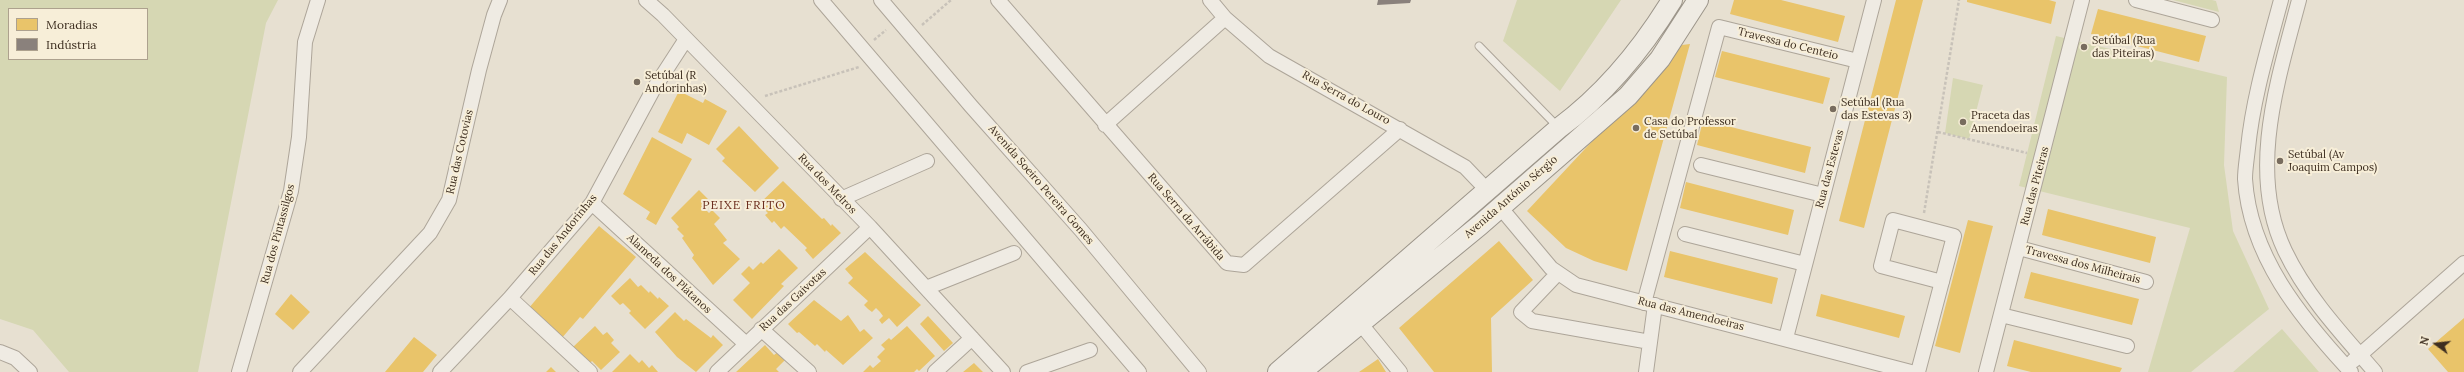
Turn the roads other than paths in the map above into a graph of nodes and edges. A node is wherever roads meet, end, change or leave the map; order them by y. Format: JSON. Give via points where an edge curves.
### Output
{"nodes":[{"id":1,"x":318,"y":0,"type":"edge"},
{"id":2,"x":500,"y":0,"type":"edge"},
{"id":3,"x":646,"y":0,"type":"edge"},
{"id":4,"x":821,"y":0,"type":"edge"},
{"id":5,"x":881,"y":0,"type":"edge"},
{"id":6,"x":998,"y":0,"type":"edge"},
{"id":7,"x":1210,"y":0,"type":"edge"},
{"id":8,"x":1672,"y":0,"type":"edge"},
{"id":9,"x":1698,"y":0,"type":"edge"},
{"id":10,"x":1874,"y":0,"type":"edge"},
{"id":11,"x":2082,"y":0,"type":"edge"},
{"id":12,"x":2136,"y":0,"type":"edge"},
{"id":13,"x":2281,"y":0,"type":"edge"},
{"id":14,"x":2299,"y":0,"type":"edge"},
{"id":15,"x":1225,"y":18,"type":"junction"},
{"id":16,"x":2212,"y":20,"type":"dead end"},
{"id":17,"x":686,"y":39,"type":"junction"},
{"id":18,"x":1478,"y":46,"type":"dead end"},
{"id":19,"x":1858,"y":61,"type":"junction"},
{"id":20,"x":1105,"y":125,"type":"junction"},
{"id":21,"x":1559,"y":128,"type":"junction"},
{"id":22,"x":1400,"y":129,"type":"junction"},
{"id":23,"x":927,"y":161,"type":"dead end"},
{"id":24,"x":1701,"y":165,"type":"dead end"},
{"id":25,"x":1487,"y":190,"type":"junction"},
{"id":26,"x":1823,"y":195,"type":"junction"},
{"id":27,"x":841,"y":199,"type":"junction"},
{"id":28,"x":592,"y":203,"type":"junction"},
{"id":29,"x":1500,"y":207,"type":"junction"},
{"id":30,"x":870,"y":227,"type":"junction"},
{"id":31,"x":1685,"y":234,"type":"dead end"},
{"id":32,"x":2018,"y":248,"type":"junction"},
{"id":33,"x":1014,"y":253,"type":"dead end"},
{"id":34,"x":2464,"y":263,"type":"edge"},
{"id":35,"x":1805,"y":264,"type":"junction"},
{"id":36,"x":1558,"y":272,"type":"junction"},
{"id":37,"x":1942,"y":282,"type":"junction"},
{"id":38,"x":2146,"y":282,"type":"dead end"},
{"id":39,"x":926,"y":288,"type":"junction"},
{"id":40,"x":510,"y":298,"type":"junction"},
{"id":41,"x":1650,"y":304,"type":"junction"},
{"id":42,"x":2001,"y":315,"type":"junction"},
{"id":43,"x":1360,"y":323,"type":"junction"},
{"id":44,"x":762,"y":330,"type":"junction"},
{"id":45,"x":972,"y":338,"type":"junction"},
{"id":46,"x":1786,"y":338,"type":"junction"},
{"id":47,"x":1650,"y":342,"type":"junction"},
{"id":48,"x":746,"y":344,"type":"junction"},
{"id":49,"x":2128,"y":346,"type":"dead end"},
{"id":50,"x":1090,"y":350,"type":"dead end"},
{"id":51,"x":0,"y":352,"type":"edge"},
{"id":52,"x":2360,"y":355,"type":"junction"},
{"id":53,"x":2348,"y":370,"type":"edge"},
{"id":54,"x":240,"y":371,"type":"edge"},
{"id":55,"x":30,"y":372,"type":"edge"},
{"id":56,"x":300,"y":372,"type":"edge"},
{"id":57,"x":440,"y":372,"type":"edge"},
{"id":58,"x":590,"y":372,"type":"edge"},
{"id":59,"x":717,"y":372,"type":"edge"},
{"id":60,"x":809,"y":372,"type":"edge"},
{"id":61,"x":935,"y":372,"type":"edge"},
{"id":62,"x":1003,"y":372,"type":"edge"},
{"id":63,"x":1027,"y":372,"type":"edge"},
{"id":64,"x":1139,"y":372,"type":"edge"},
{"id":65,"x":1199,"y":372,"type":"edge"},
{"id":66,"x":1278,"y":372,"type":"edge"},
{"id":67,"x":1301,"y":372,"type":"edge"},
{"id":68,"x":1400,"y":372,"type":"edge"},
{"id":69,"x":1646,"y":372,"type":"edge"},
{"id":70,"x":1911,"y":372,"type":"edge"},
{"id":71,"x":1918,"y":372,"type":"edge"},
{"id":72,"x":1986,"y":372,"type":"edge"},
{"id":73,"x":2375,"y":372,"type":"edge"}],
"edges":[{"from":1,"to":54,"type":"street","name":"Rua dos Pintassilgos","via":[[306,42],[299,137],[291,191]]},
{"from":2,"to":56,"type":"street","name":"Rua das Cotovias","via":[[479,70],[449,200],[430,233]]},
{"from":3,"to":17,"type":"street","name":"Rua dos Melros"},
{"from":4,"to":64,"type":"street"},
{"from":5,"to":65,"type":"street","name":"Avenida Soeiro Pereira Gomes","via":[[1081,230]]},
{"from":6,"to":20,"type":"street","name":"Rua Serra da Arrábida"},
{"from":7,"to":15,"type":"street","name":"Rua Serra do Louro"},
{"from":8,"to":21,"type":"main road","name":"Avenida António Sérgio","via":[[1626,64],[1583,110]]},
{"from":9,"to":29,"type":"main road","name":"Avenida António Sérgio","via":[[1660,59],[1628,96]]},
{"from":10,"to":19,"type":"street","name":"Rua das Estevas"},
{"from":11,"to":32,"type":"street","name":"Rua das Piteiras"},
{"from":12,"to":16,"type":"street"},
{"from":13,"to":53,"type":"street","via":[[2252,111],[2245,178],[2253,226],[2273,274],[2312,329]]},
{"from":14,"to":52,"type":"street","via":[[2270,125],[2266,180],[2270,205],[2285,251],[2298,275],[2329,320]]},
{"from":15,"to":20,"type":"street"},
{"from":15,"to":22,"type":"street","name":"Rua Serra do Louro","via":[[1269,56]]},
{"from":17,"to":27,"type":"street","name":"Rua dos Melros"},
{"from":17,"to":28,"type":"street","name":"Rua das Andorinhas","via":[[652,90]]},
{"from":18,"to":21,"type":"lane"},
{"from":19,"to":26,"type":"street","name":"Rua das Estevas"},
{"from":19,"to":41,"type":"street","name":"Travessa do Centeio","via":[[1719,28]]},
{"from":20,"to":22,"type":"street","name":"Rua Serra da Arrábida","via":[[1226,263],[1244,265]]},
{"from":21,"to":25,"type":"main road","name":"Avenida António Sérgio"},
{"from":22,"to":25,"type":"street","name":"Rua Serra do Louro","via":[[1465,167]]},
{"from":23,"to":27,"type":"street"},
{"from":24,"to":26,"type":"street"},
{"from":25,"to":66,"type":"main road","name":"Avenida António Sérgio"},
{"from":26,"to":35,"type":"street","name":"Rua das Estevas"},
{"from":27,"to":30,"type":"street","name":"Rua dos Melros"},
{"from":28,"to":40,"type":"street","name":"Rua das Andorinhas"},
{"from":28,"to":48,"type":"street","name":"Alameda dos Plátanos"},
{"from":29,"to":36,"type":"street","name":"Rua das Amendoeiras","via":[[1551,268]]},
{"from":29,"to":43,"type":"main road","name":"Avenida António Sérgio"},
{"from":30,"to":39,"type":"street","name":"Rua dos Melros"},
{"from":30,"to":44,"type":"street","name":"Rua das Gaivotas"},
{"from":31,"to":35,"type":"street"},
{"from":32,"to":38,"type":"street","name":"Travessa dos Milheirais"},
{"from":32,"to":42,"type":"street","name":"Rua das Piteiras"},
{"from":33,"to":39,"type":"street"},
{"from":34,"to":52,"type":"street"},
{"from":35,"to":46,"type":"street","name":"Rua das Estevas"},
{"from":36,"to":41,"type":"street","name":"Rua das Amendoeiras","via":[[1576,285]]},
{"from":36,"to":47,"type":"street","via":[[1521,312],[1532,321]]},
{"from":37,"to":37,"type":"street","via":[[1954,236],[1893,220],[1881,266]]},
{"from":37,"to":71,"type":"street"},
{"from":39,"to":45,"type":"street","name":"Rua dos Melros"},
{"from":40,"to":57,"type":"street","name":"Rua das Andorinhas"},
{"from":40,"to":58,"type":"street"},
{"from":41,"to":46,"type":"street","name":"Rua das Amendoeiras"},
{"from":41,"to":47,"type":"street"},
{"from":42,"to":49,"type":"street"},
{"from":42,"to":72,"type":"street","name":"Rua das Piteiras"},
{"from":43,"to":67,"type":"main road","name":"Avenida António Sérgio"},
{"from":43,"to":68,"type":"street"},
{"from":44,"to":48,"type":"street","name":"Rua das Gaivotas"},
{"from":44,"to":60,"type":"street"},
{"from":45,"to":61,"type":"street"},
{"from":45,"to":62,"type":"street","name":"Rua dos Melros"},
{"from":46,"to":70,"type":"street","name":"Rua das Amendoeiras"},
{"from":47,"to":69,"type":"street"},
{"from":48,"to":59,"type":"street","name":"Rua das Gaivotas"},
{"from":50,"to":63,"type":"street"},
{"from":51,"to":55,"type":"street","via":[[15,358]]},
{"from":52,"to":53,"type":"street"},
{"from":52,"to":73,"type":"street"}]}
